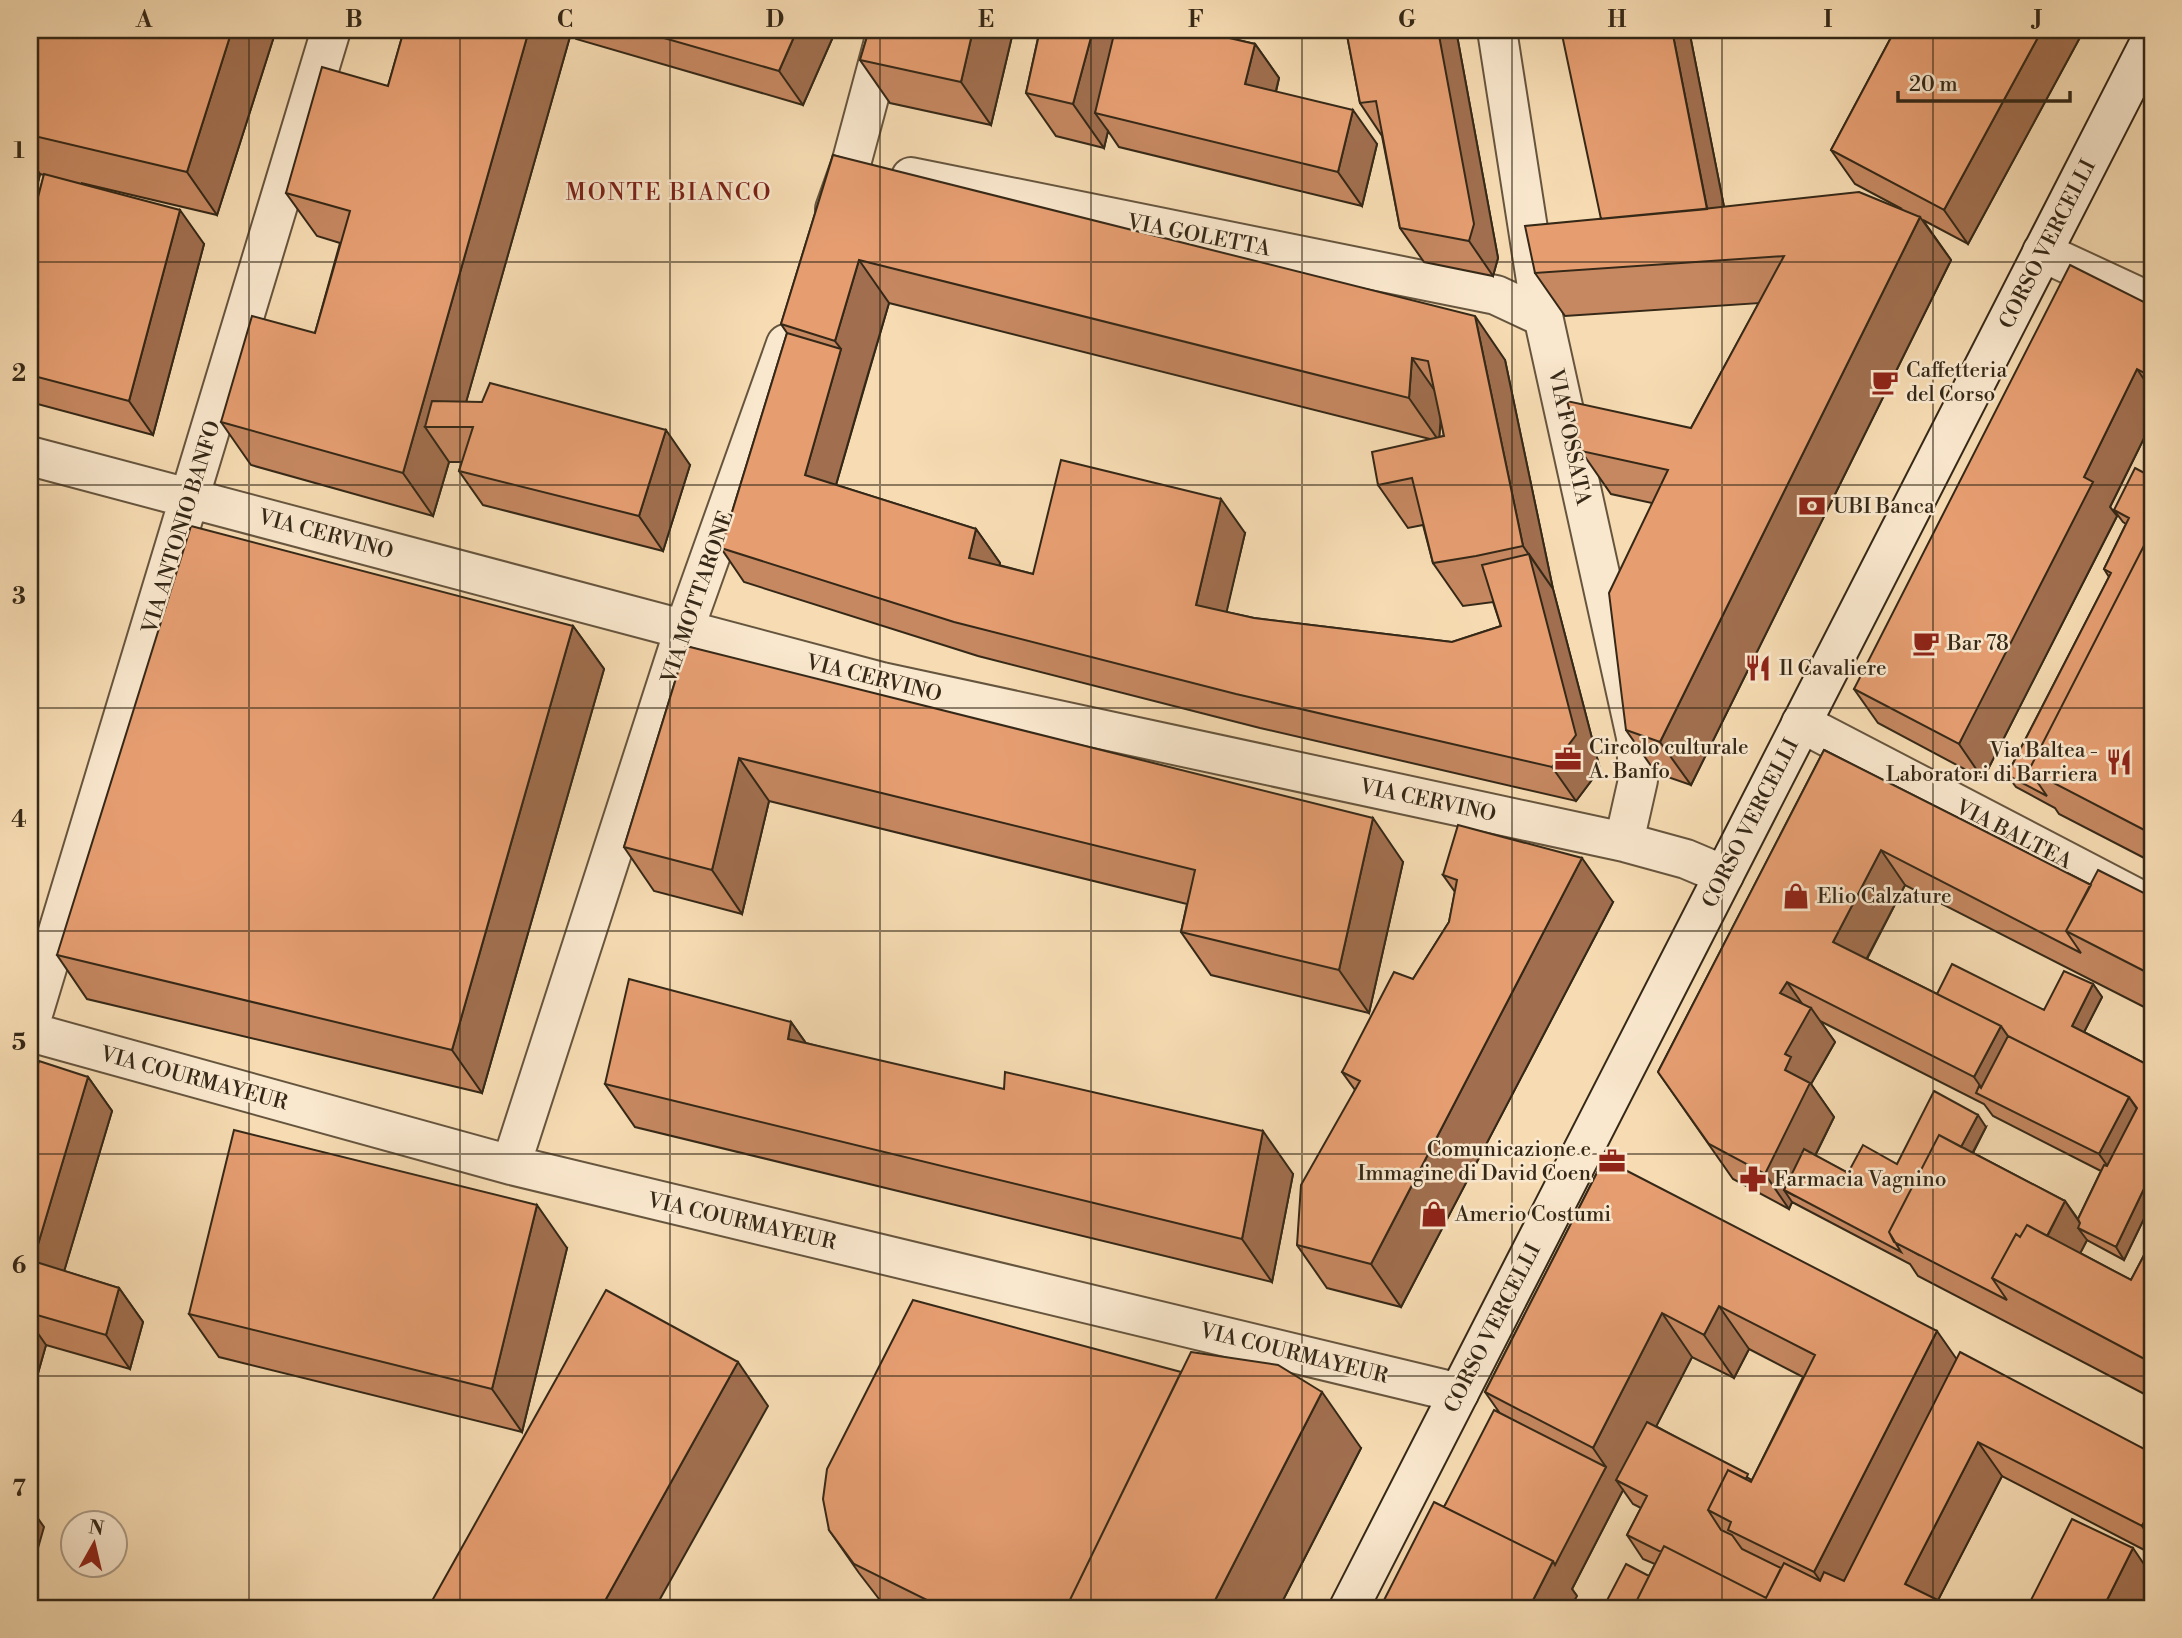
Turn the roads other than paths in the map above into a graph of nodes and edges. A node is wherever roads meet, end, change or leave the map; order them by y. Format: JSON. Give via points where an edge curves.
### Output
{"nodes":[{"id":1,"x":331,"y":30,"type":"edge"},
{"id":2,"x":887,"y":30,"type":"edge"},
{"id":3,"x":1497,"y":30,"type":"edge"},
{"id":4,"x":2152,"y":38,"type":"edge"},
{"id":5,"x":851,"y":164,"type":"junction"},
{"id":6,"x":823,"y":243,"type":"edge"},
{"id":7,"x":2042,"y":252,"type":"junction"},
{"id":8,"x":2152,"y":303,"type":"edge"},
{"id":9,"x":799,"y":308,"type":"edge"},
{"id":10,"x":1543,"y":317,"type":"junction"},
{"id":11,"x":30,"y":456,"type":"edge"},
{"id":12,"x":189,"y":498,"type":"junction"},
{"id":13,"x":684,"y":630,"type":"junction"},
{"id":14,"x":1801,"y":723,"type":"junction"},
{"id":15,"x":1624,"y":842,"type":"junction"},
{"id":16,"x":1724,"y":875,"type":"junction"},
{"id":17,"x":2152,"y":906,"type":"edge"},
{"id":18,"x":30,"y":1024,"type":"edge"},
{"id":19,"x":30,"y":1032,"type":"edge"},
{"id":20,"x":1576,"y":1163,"type":"junction"},
{"id":21,"x":511,"y":1166,"type":"junction"},
{"id":22,"x":1612,"y":1182,"type":"edge"},
{"id":23,"x":1458,"y":1393,"type":"junction"},
{"id":24,"x":1349,"y":1608,"type":"edge"}],
"edges":[{"from":1,"to":12,"type":"street","name":"VIA ANTONIO BANFO"},
{"from":2,"to":5,"type":"street"},
{"from":3,"to":10,"type":"street","name":"VIA FOSSATA"},
{"from":4,"to":7,"type":"street","name":"CORSO VERCELLI"},
{"from":5,"to":6,"type":"street"},
{"from":5,"to":10,"type":"street","name":"VIA GOLETTA","via":[[1496,295]]},
{"from":7,"to":8,"type":"street"},
{"from":7,"to":14,"type":"street","name":"CORSO VERCELLI"},
{"from":9,"to":13,"type":"street","name":"VIA MOTTARONE"},
{"from":10,"to":15,"type":"street","name":"VIA FOSSATA","via":[[1636,737],[1638,779]]},
{"from":11,"to":12,"type":"street","name":"VIA CERVINO"},
{"from":12,"to":13,"type":"street","name":"VIA CERVINO"},
{"from":12,"to":18,"type":"street","name":"VIA ANTONIO BANFO"},
{"from":13,"to":15,"type":"street","name":"VIA CERVINO","via":[[882,682]]},
{"from":13,"to":21,"type":"street","name":"VIA MOTTARONE"},
{"from":14,"to":16,"type":"street","name":"CORSO VERCELLI"},
{"from":14,"to":17,"type":"street","name":"VIA BALTEA"},
{"from":15,"to":16,"type":"street","name":"VIA CERVINO"},
{"from":16,"to":20,"type":"street","name":"CORSO VERCELLI"},
{"from":19,"to":21,"type":"street","name":"VIA COURMAYEUR"},
{"from":20,"to":22,"type":"street"},
{"from":20,"to":23,"type":"street","name":"CORSO VERCELLI"},
{"from":21,"to":23,"type":"street","name":"VIA COURMAYEUR"},
{"from":23,"to":24,"type":"street","name":"CORSO VERCELLI"}]}
